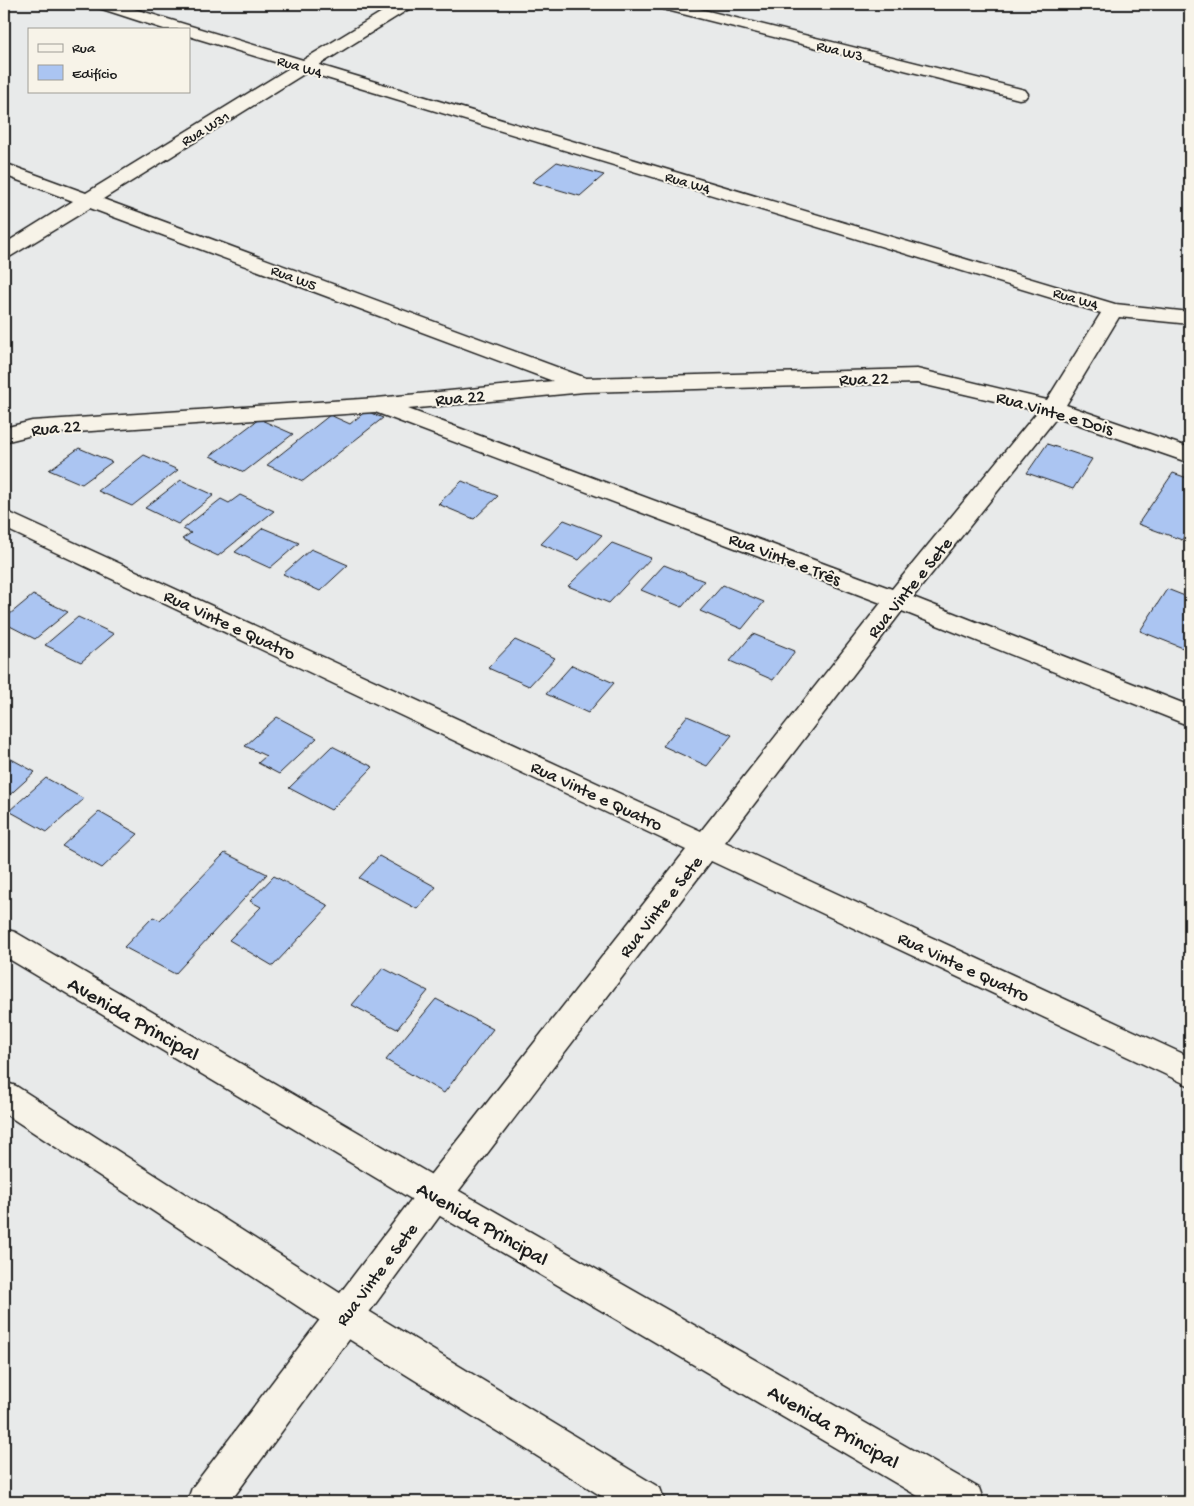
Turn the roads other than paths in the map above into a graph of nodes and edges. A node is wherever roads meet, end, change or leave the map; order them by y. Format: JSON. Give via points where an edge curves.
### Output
{"nodes":[{"id":1,"x":102,"y":4,"type":"edge"},
{"id":2,"x":406,"y":4,"type":"edge"},
{"id":3,"x":661,"y":4,"type":"edge"},
{"id":4,"x":179,"y":28,"type":"edge"},
{"id":5,"x":190,"y":31,"type":"edge"},
{"id":6,"x":305,"y":67,"type":"junction"},
{"id":7,"x":1019,"y":94,"type":"dead end"},
{"id":8,"x":4,"y":169,"type":"edge"},
{"id":9,"x":89,"y":200,"type":"junction"},
{"id":10,"x":4,"y":252,"type":"edge"},
{"id":11,"x":1113,"y":310,"type":"junction"},
{"id":12,"x":1190,"y":318,"type":"edge"},
{"id":13,"x":918,"y":376,"type":"joint"},
{"id":14,"x":584,"y":385,"type":"junction"},
{"id":15,"x":377,"y":405,"type":"junction"},
{"id":16,"x":1053,"y":408,"type":"junction"},
{"id":17,"x":4,"y":435,"type":"edge"},
{"id":18,"x":1190,"y":456,"type":"edge"},
{"id":19,"x":4,"y":519,"type":"edge"},
{"id":20,"x":898,"y":600,"type":"junction"},
{"id":21,"x":1190,"y":716,"type":"edge"},
{"id":22,"x":707,"y":846,"type":"junction"},
{"id":23,"x":4,"y":941,"type":"edge"},
{"id":24,"x":1190,"y":1072,"type":"edge"},
{"id":25,"x":4,"y":1096,"type":"edge"},
{"id":26,"x":435,"y":1195,"type":"junction"},
{"id":27,"x":344,"y":1316,"type":"junction"},
{"id":28,"x":206,"y":1502,"type":"edge"},
{"id":29,"x":646,"y":1502,"type":"edge"},
{"id":30,"x":965,"y":1502,"type":"edge"}],
"edges":[{"from":1,"to":4,"type":"street"},
{"from":2,"to":6,"type":"street","name":"Rua W31"},
{"from":3,"to":7,"type":"street","name":"Rua W3"},
{"from":5,"to":6,"type":"street","name":"Rua W4"},
{"from":6,"to":9,"type":"street","name":"Rua W31"},
{"from":6,"to":11,"type":"street","name":"Rua W4"},
{"from":8,"to":9,"type":"street","name":"Rua W5"},
{"from":9,"to":10,"type":"street","name":"Rua W31"},
{"from":9,"to":14,"type":"street","name":"Rua W5"},
{"from":11,"to":12,"type":"street","name":"Rua W4"},
{"from":11,"to":16,"type":"street","name":"Rua Vinte e Sete"},
{"from":13,"to":14,"type":"street","name":"Rua 22"},
{"from":13,"to":16,"type":"street","name":"Rua Vinte e Dois"},
{"from":14,"to":15,"type":"street","name":"Rua 22"},
{"from":15,"to":17,"type":"street","name":"Rua 22","via":[[32,428]]},
{"from":15,"to":20,"type":"street","name":"Rua Vinte e Três"},
{"from":16,"to":18,"type":"street","name":"Rua Vinte e Dois"},
{"from":16,"to":20,"type":"street","name":"Rua Vinte e Sete"},
{"from":19,"to":22,"type":"street","name":"Rua Vinte e Quatro"},
{"from":20,"to":21,"type":"street","name":"Rua Vinte e Três"},
{"from":20,"to":22,"type":"street","name":"Rua Vinte e Sete"},
{"from":22,"to":24,"type":"street","name":"Rua Vinte e Quatro"},
{"from":22,"to":26,"type":"street","name":"Rua Vinte e Sete"},
{"from":23,"to":26,"type":"street","name":"Avenida Principal"},
{"from":25,"to":27,"type":"street"},
{"from":26,"to":27,"type":"street","name":"Rua Vinte e Sete"},
{"from":26,"to":30,"type":"street","name":"Avenida Principal"},
{"from":27,"to":28,"type":"street","name":"Rua Vinte e Sete"},
{"from":27,"to":29,"type":"street"}]}
